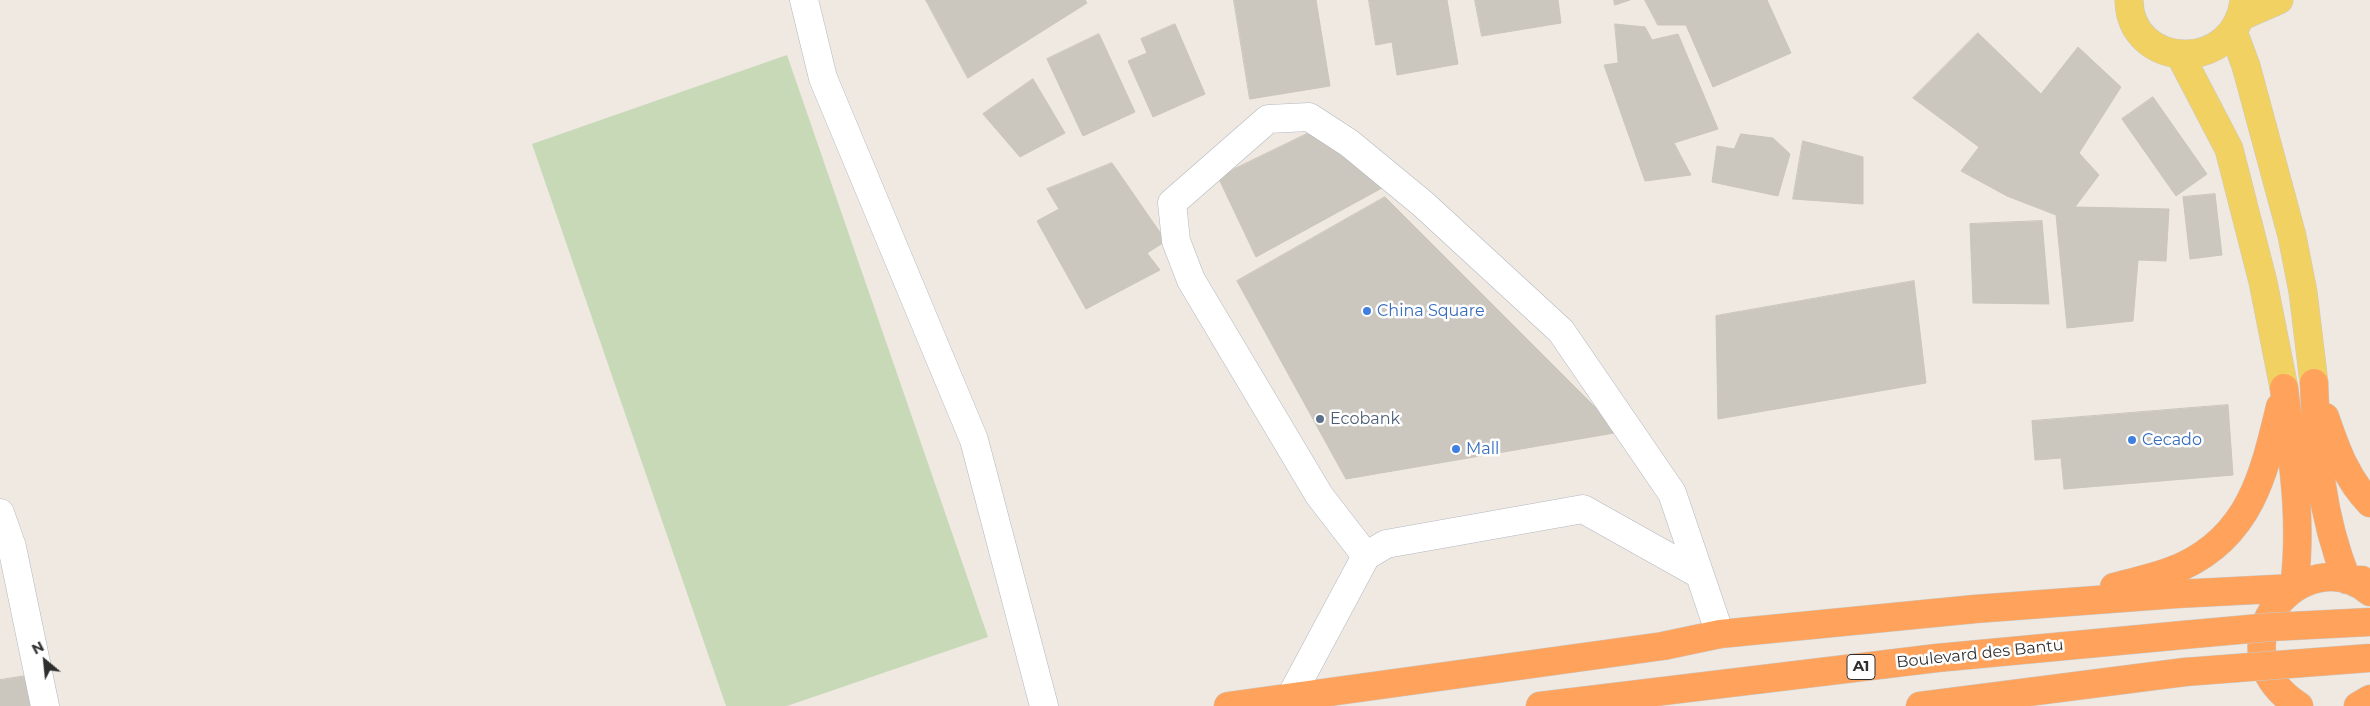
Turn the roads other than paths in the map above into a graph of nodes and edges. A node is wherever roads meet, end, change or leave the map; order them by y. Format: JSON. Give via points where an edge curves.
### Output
{"nodes":[{"id":1,"x":804,"y":0,"type":"edge"},
{"id":2,"x":2279,"y":0,"type":"edge"},
{"id":3,"x":2126,"y":1,"type":"edge"},
{"id":4,"x":2239,"y":16,"type":"edge"},
{"id":5,"x":2180,"y":55,"type":"junction"},
{"id":6,"x":2314,"y":383,"type":"junction"},
{"id":7,"x":2284,"y":388,"type":"junction"},
{"id":8,"x":2370,"y":503,"type":"edge"},
{"id":9,"x":0,"y":513,"type":"edge"},
{"id":10,"x":1366,"y":556,"type":"junction"},
{"id":11,"x":1699,"y":574,"type":"junction"},
{"id":12,"x":2362,"y":584,"type":"edge"},
{"id":13,"x":2294,"y":588,"type":"junction"},
{"id":14,"x":2053,"y":605,"type":"junction"},
{"id":15,"x":2370,"y":622,"type":"edge"},
{"id":16,"x":1720,"y":634,"type":"junction"},
{"id":17,"x":2370,"y":658,"type":"edge"},
{"id":18,"x":1291,"y":696,"type":"junction"},
{"id":19,"x":45,"y":706,"type":"edge"},
{"id":20,"x":1044,"y":706,"type":"edge"},
{"id":21,"x":1228,"y":706,"type":"edge"},
{"id":22,"x":1540,"y":706,"type":"edge"},
{"id":23,"x":1920,"y":706,"type":"edge"},
{"id":24,"x":2299,"y":706,"type":"edge"}],
"edges":[{"from":1,"to":20,"type":"street","via":[[823,78],[974,440]]},
{"from":2,"to":4,"type":"main road"},
{"from":3,"to":5,"type":"main road","via":[[2145,38],[2161,49]]},
{"from":4,"to":5,"type":"main road","via":[[2223,42],[2210,50]]},
{"from":4,"to":6,"type":"main road","via":[[2246,66],[2292,236],[2303,292]]},
{"from":5,"to":7,"type":"main road","via":[[2230,150],[2261,272]]},
{"from":6,"to":8,"type":"highway","via":[[2338,456],[2349,477]]},
{"from":6,"to":12,"type":"highway","via":[[2316,440],[2323,499],[2332,537]]},
{"from":7,"to":13,"type":"highway","via":[[2298,507]]},
{"from":7,"to":14,"type":"highway","via":[[2264,471],[2251,502],[2212,550],[2182,566]]},
{"from":9,"to":19,"type":"street","via":[[12,547]]},
{"from":10,"to":11,"type":"street","via":[[1386,544],[1583,509]]},
{"from":10,"to":11,"type":"street","via":[[1319,495],[1191,280],[1176,241],[1172,203],[1268,119],[1309,117],[1350,143],[1423,204],[1561,330],[1672,493]]},
{"from":10,"to":18,"type":"street"},
{"from":11,"to":16,"type":"street"},
{"from":12,"to":13,"type":"highway","via":[[2329,578],[2310,580]]},
{"from":13,"to":14,"type":"highway"},
{"from":13,"to":24,"type":"highway","via":[[2269,614],[2263,631],[2262,649],[2265,667],[2273,683],[2284,697]]},
{"from":14,"to":16,"type":"highway","via":[[1975,609]]},
{"from":15,"to":22,"type":"highway","name":"Boulevard des Bantu","number":"A1","bridge":true,"via":[[2271,627],[1937,658]]},
{"from":16,"to":18,"type":"highway","via":[[1663,646]]},
{"from":17,"to":23,"type":"highway","bridge":true,"via":[[2186,672]]},
{"from":18,"to":21,"type":"highway"}]}
